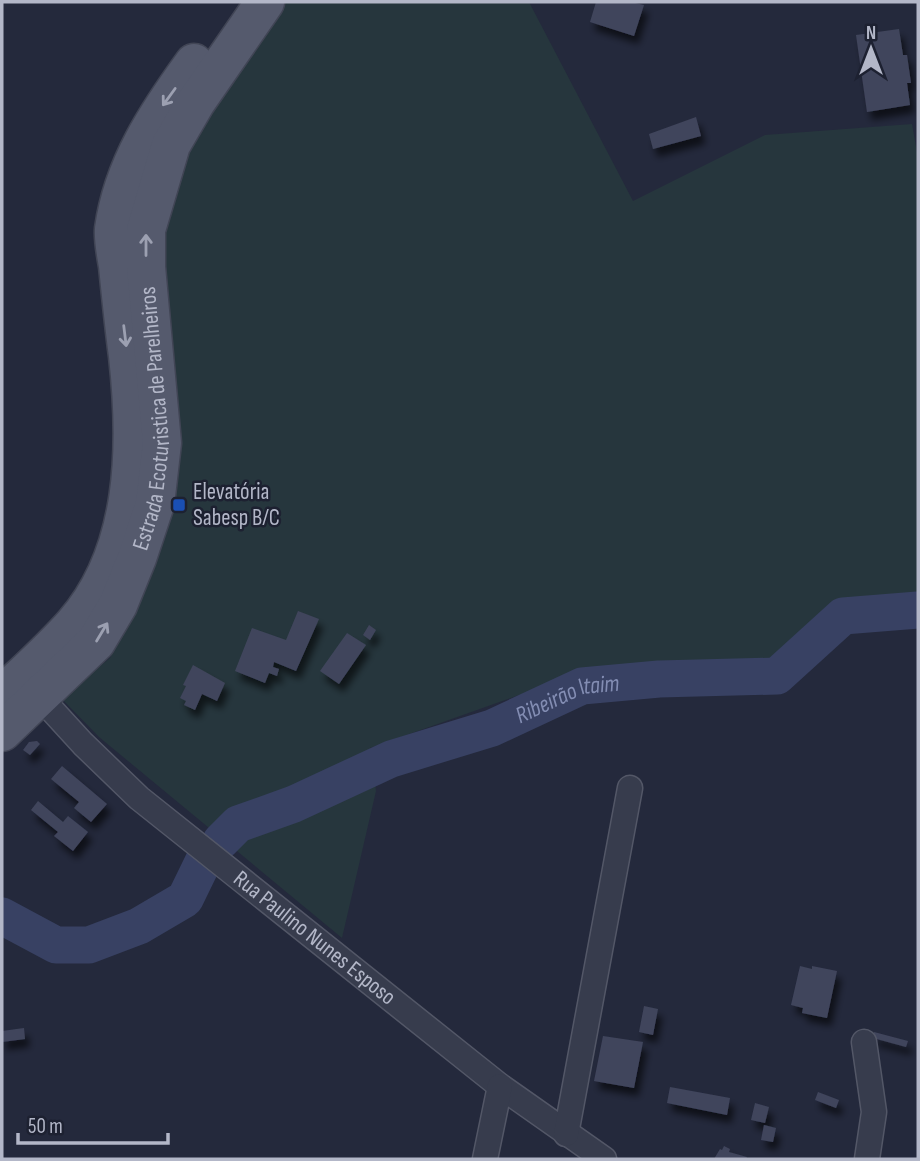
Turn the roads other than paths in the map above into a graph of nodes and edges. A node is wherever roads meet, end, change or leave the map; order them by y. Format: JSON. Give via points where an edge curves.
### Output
{"nodes":[{"id":1,"x":238,"y":2,"type":"edge"},
{"id":2,"x":264,"y":2,"type":"edge"},
{"id":3,"x":75,"y":624,"type":"junction"},
{"id":4,"x":2,"y":695,"type":"edge"},
{"id":5,"x":40,"y":697,"type":"junction"},
{"id":6,"x":2,"y":711,"type":"edge"},
{"id":7,"x":2,"y":732,"type":"edge"},
{"id":8,"x":630,"y":788,"type":"dead end"},
{"id":9,"x":864,"y":1042,"type":"dead end"},
{"id":10,"x":500,"y":1086,"type":"junction"},
{"id":11,"x":566,"y":1134,"type":"junction"},
{"id":12,"x":485,"y":1159,"type":"edge"},
{"id":13,"x":604,"y":1159,"type":"edge"},
{"id":14,"x":867,"y":1159,"type":"edge"}],
"edges":[{"from":1,"to":3,"type":"main road","name":"Estrada Ecoturistica de Parelheiros","one_way":true,"via":[[159,111],[127,178],[114,231],[130,378],[133,440],[128,499],[119,545],[98,590]]},
{"from":5,"to":2,"type":"main road","name":"Estrada Ecoturistica de Parelheiros","one_way":true,"via":[[96,642],[118,605],[155,504],[162,443],[146,230],[171,145]]},
{"from":3,"to":4,"type":"main road","name":"Estrada Ecoturistica de Parelheiros"},
{"from":3,"to":5,"type":"main road","via":[[38,682]]},
{"from":5,"to":6,"type":"main road","via":[[19,697]]},
{"from":5,"to":7,"type":"main road","name":"Estrada Ecoturistica de Parelheiros"},
{"from":5,"to":10,"type":"street","name":"Rua Paulino Nunes Esposo","via":[[139,798]]},
{"from":8,"to":11,"type":"street"},
{"from":9,"to":14,"type":"street","via":[[874,1112]]},
{"from":10,"to":11,"type":"street","name":"Rua Paulino Nunes Esposo"},
{"from":10,"to":12,"type":"street"},
{"from":11,"to":13,"type":"street","name":"Rua Paulino Nunes Esposo"}]}
